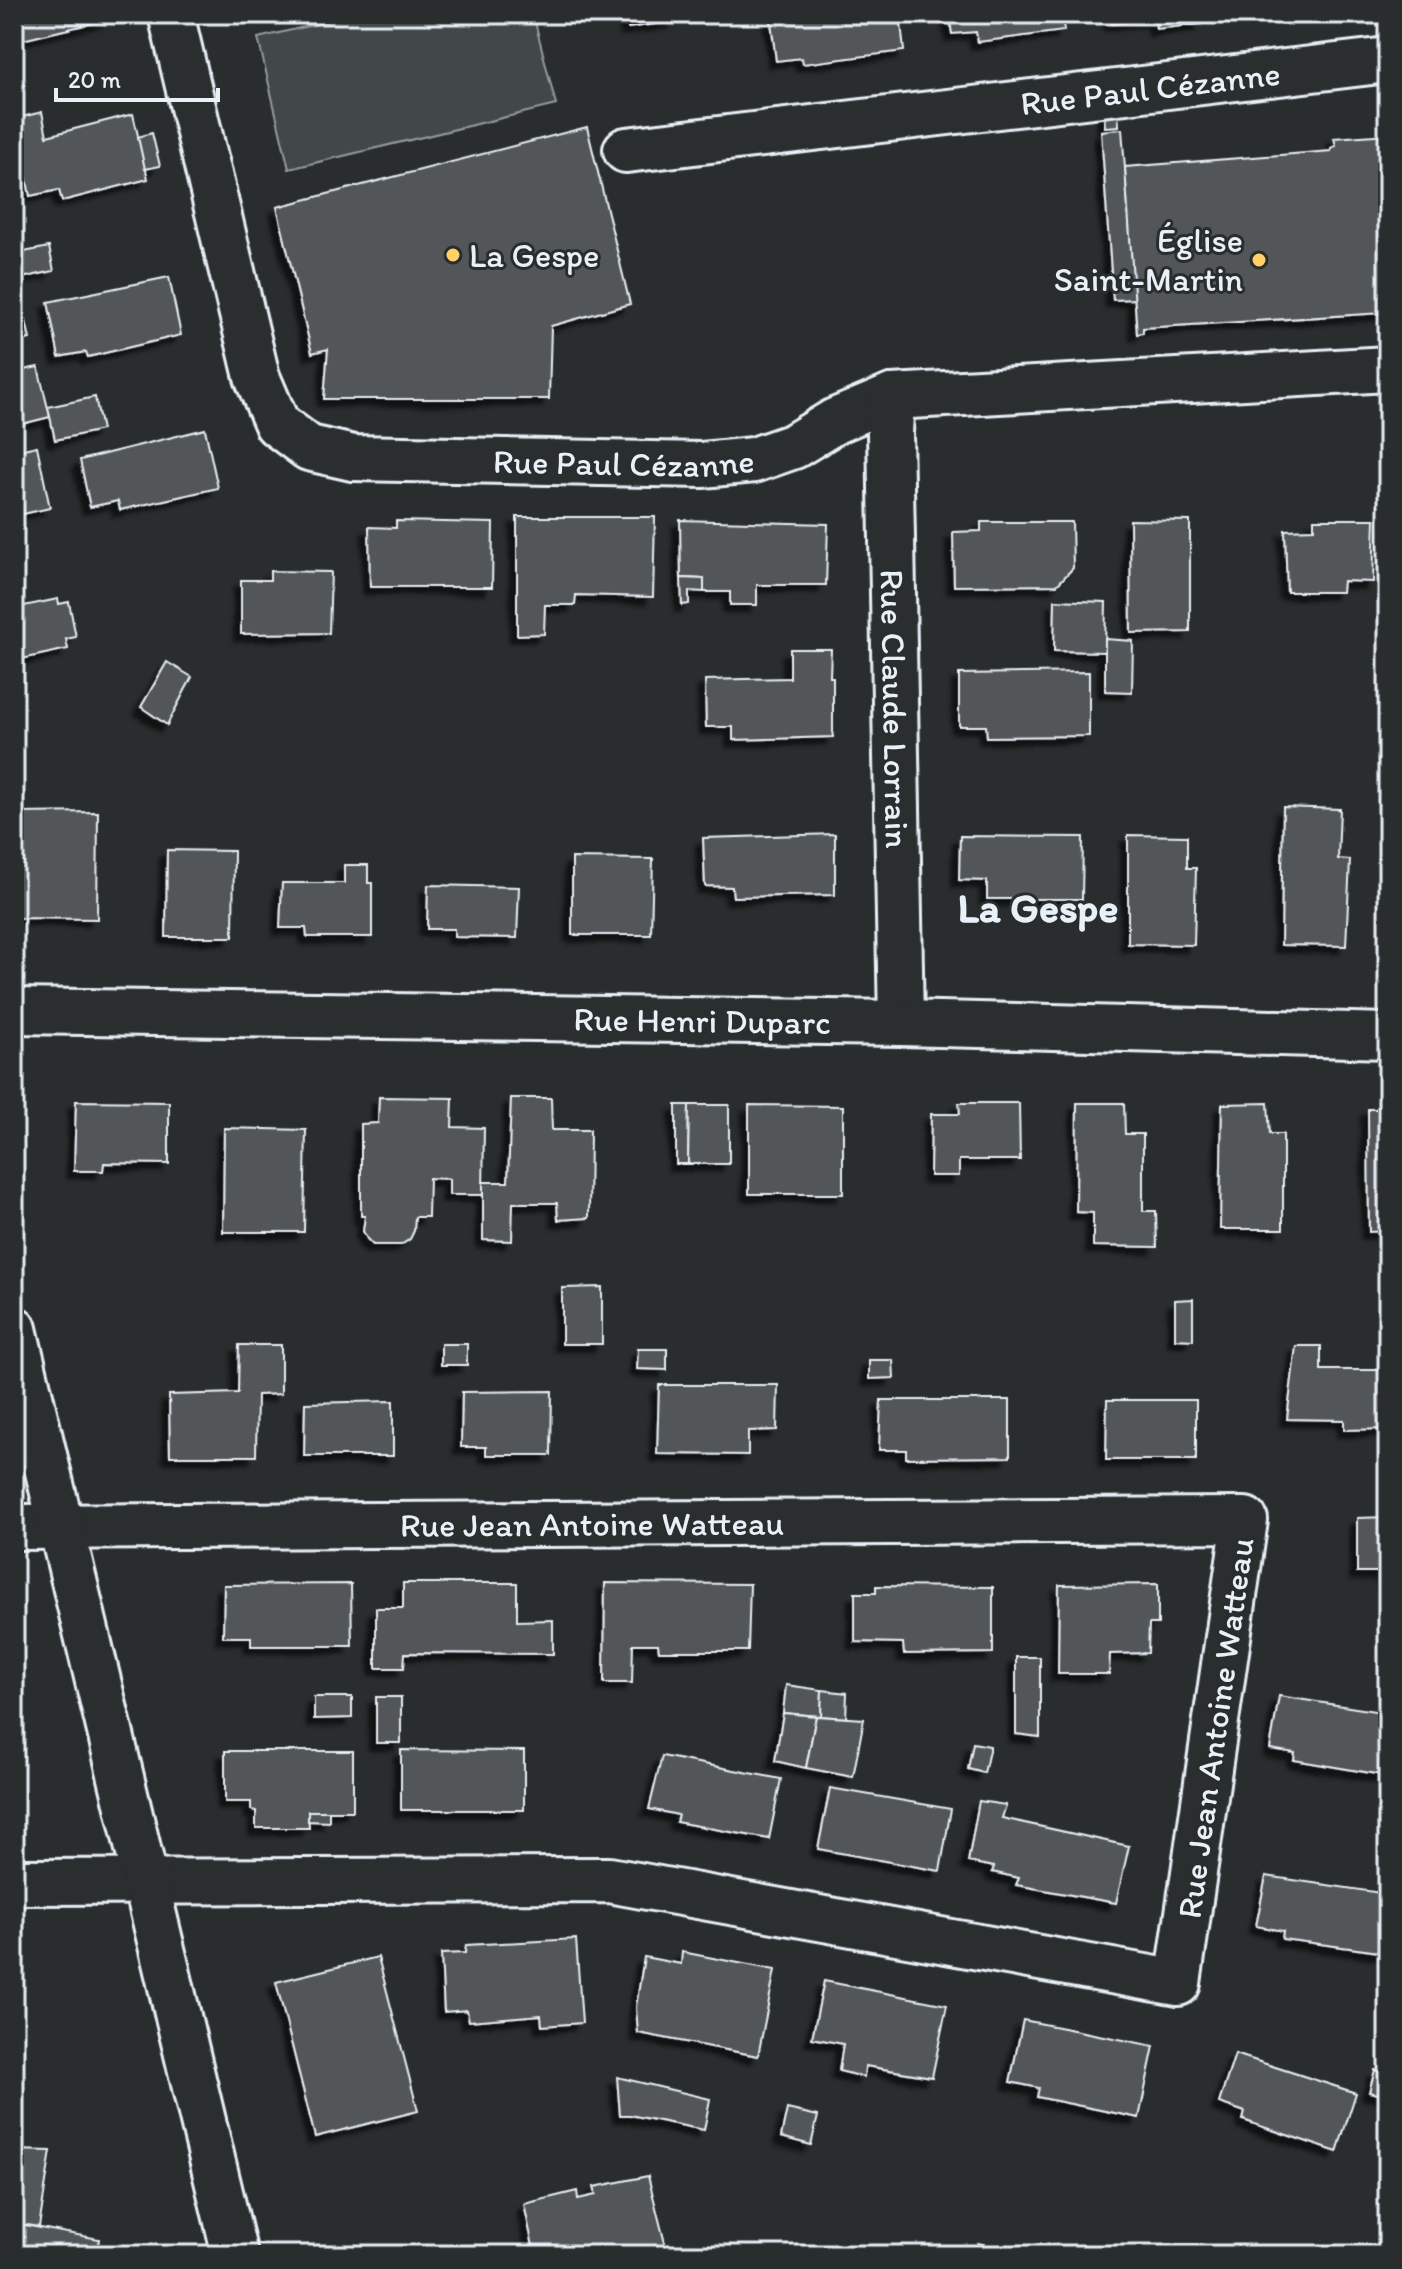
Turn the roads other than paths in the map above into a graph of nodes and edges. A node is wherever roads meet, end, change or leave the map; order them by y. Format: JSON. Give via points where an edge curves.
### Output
{"nodes":[{"id":1,"x":171,"y":14,"type":"edge"},
{"id":2,"x":1388,"y":60,"type":"edge"},
{"id":3,"x":626,"y":150,"type":"dead end"},
{"id":4,"x":1388,"y":369,"type":"edge"},
{"id":5,"x":892,"y":397,"type":"junction"},
{"id":6,"x":14,"y":1011,"type":"edge"},
{"id":7,"x":901,"y":1023,"type":"junction"},
{"id":8,"x":1388,"y":1036,"type":"edge"},
{"id":9,"x":14,"y":1329,"type":"edge"},
{"id":10,"x":14,"y":1527,"type":"edge"},
{"id":11,"x":61,"y":1527,"type":"junction"},
{"id":12,"x":147,"y":1881,"type":"junction"},
{"id":13,"x":14,"y":1882,"type":"edge"},
{"id":14,"x":235,"y":2255,"type":"edge"}],
"edges":[{"from":1,"to":5,"type":"street","name":"Rue Paul Cézanne","via":[[257,377],[277,424],[309,448],[353,458],[702,465],[754,460],[794,446],[835,421]]},
{"from":2,"to":3,"type":"street","name":"Rue Paul Cézanne"},
{"from":4,"to":5,"type":"street","name":"Rue Paul Cézanne"},
{"from":5,"to":7,"type":"street","name":"Rue Claude Lorrain"},
{"from":6,"to":7,"type":"street","name":"Rue Henri Duparc"},
{"from":7,"to":8,"type":"street","name":"Rue Henri Duparc"},
{"from":9,"to":11,"type":"street"},
{"from":10,"to":11,"type":"street"},
{"from":11,"to":12,"type":"street"},
{"from":11,"to":12,"type":"street","name":"Rue Jean Antoine Watteau","via":[[1245,1520],[1178,1983],[609,1880]]},
{"from":12,"to":13,"type":"street"},
{"from":12,"to":14,"type":"street"}]}
